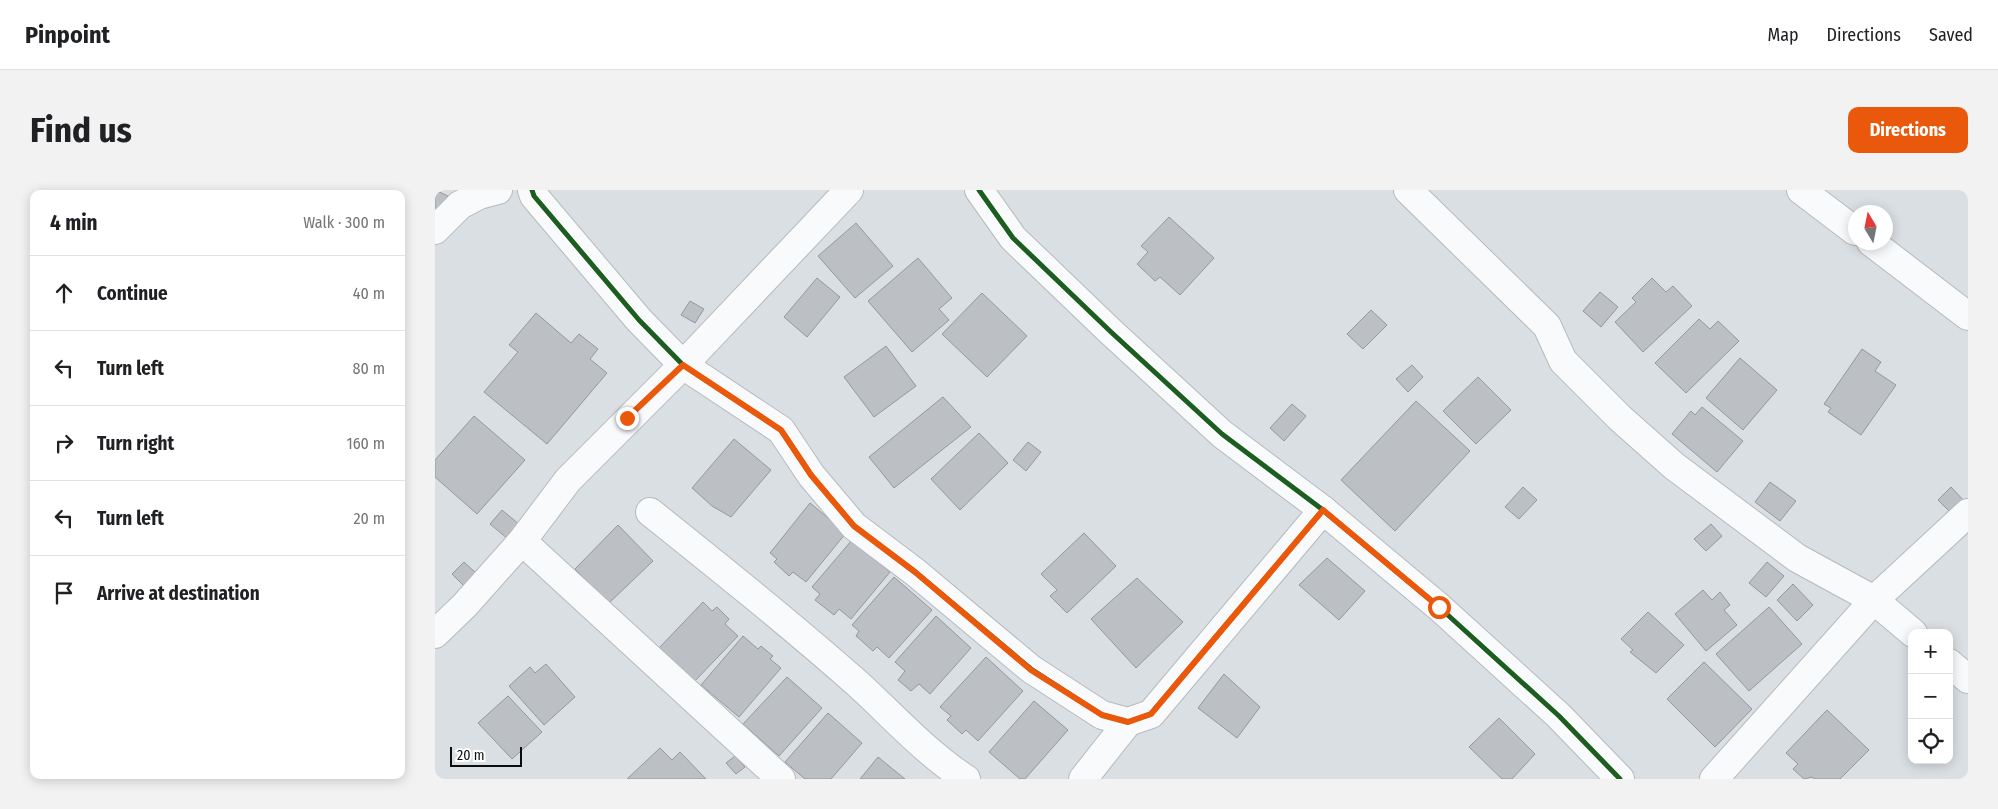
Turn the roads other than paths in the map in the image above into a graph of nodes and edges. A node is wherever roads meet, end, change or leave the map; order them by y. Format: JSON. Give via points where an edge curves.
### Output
{"nodes":[{"id":1,"x":498,"y":190,"type":"edge"},
{"id":2,"x":532,"y":190,"type":"edge"},
{"id":3,"x":849,"y":190,"type":"edge"},
{"id":4,"x":979,"y":190,"type":"edge"},
{"id":5,"x":1408,"y":190,"type":"edge"},
{"id":6,"x":1801,"y":190,"type":"edge"},
{"id":7,"x":1848,"y":226,"type":"edge"},
{"id":8,"x":435,"y":230,"type":"edge"},
{"id":9,"x":1881,"y":250,"type":"edge"},
{"id":10,"x":1968,"y":316,"type":"edge"},
{"id":11,"x":683,"y":365,"type":"junction"},
{"id":12,"x":1323,"y":510,"type":"junction"},
{"id":13,"x":651,"y":512,"type":"dead end"},
{"id":14,"x":1968,"y":513,"type":"edge"},
{"id":15,"x":522,"y":541,"type":"junction"},
{"id":16,"x":1874,"y":600,"type":"junction"},
{"id":17,"x":1908,"y":629,"type":"edge"},
{"id":18,"x":435,"y":634,"type":"edge"},
{"id":19,"x":1953,"y":666,"type":"edge"},
{"id":20,"x":1968,"y":679,"type":"edge"},
{"id":21,"x":1128,"y":722,"type":"junction"},
{"id":22,"x":781,"y":779,"type":"edge"},
{"id":23,"x":966,"y":779,"type":"edge"},
{"id":24,"x":1083,"y":779,"type":"edge"},
{"id":25,"x":1620,"y":779,"type":"edge"},
{"id":26,"x":1714,"y":779,"type":"edge"}],
"edges":[{"from":1,"to":8,"type":"street","via":[[460,205]]},
{"from":2,"to":11,"type":"street","via":[[639,320]]},
{"from":3,"to":11,"type":"street"},
{"from":4,"to":12,"type":"street","via":[[1013,238],[1111,332],[1222,434]]},
{"from":5,"to":16,"type":"street","via":[[1547,326],[1563,361],[1674,466],[1797,558]]},
{"from":6,"to":7,"type":"street"},
{"from":9,"to":10,"type":"street"},
{"from":11,"to":15,"type":"street","via":[[568,480]]},
{"from":11,"to":21,"type":"street","via":[[781,430],[811,475],[854,526],[915,572],[1031,670],[1102,715]]},
{"from":12,"to":21,"type":"street","via":[[1151,714]]},
{"from":12,"to":25,"type":"street","via":[[1439,607],[1559,716]]},
{"from":13,"to":23,"type":"street","via":[[765,605],[859,685],[914,738]]},
{"from":14,"to":16,"type":"street"},
{"from":15,"to":18,"type":"street","via":[[465,606]]},
{"from":15,"to":22,"type":"street"},
{"from":16,"to":17,"type":"street"},
{"from":16,"to":26,"type":"street"},
{"from":19,"to":20,"type":"street"},
{"from":21,"to":24,"type":"street"}]}
